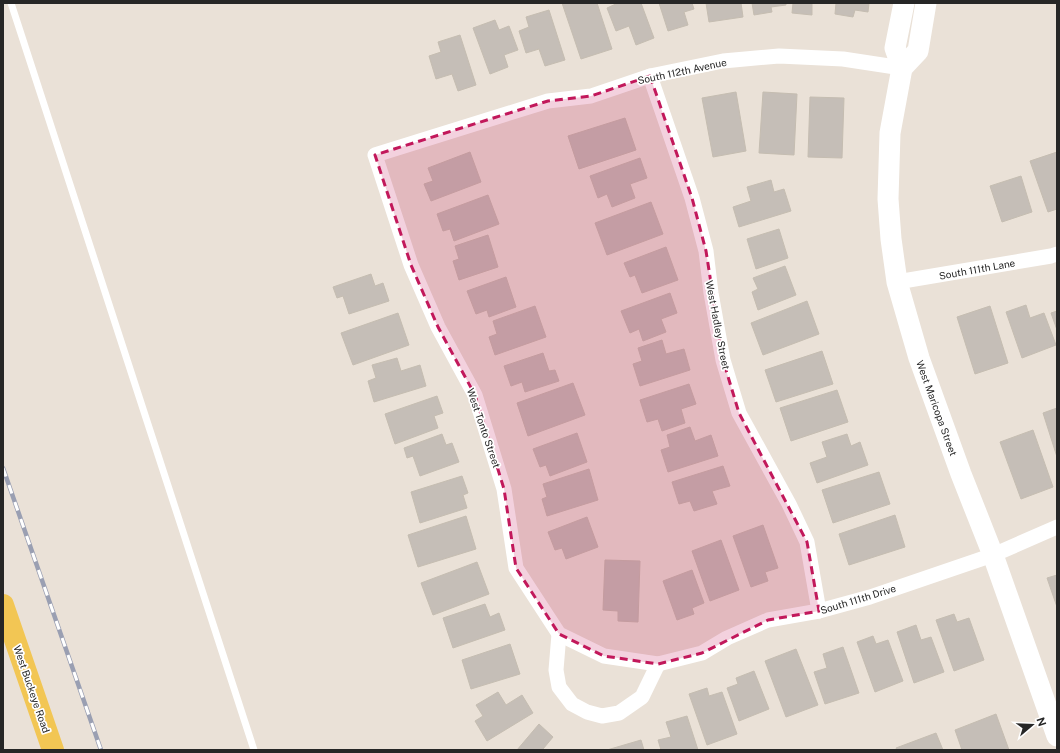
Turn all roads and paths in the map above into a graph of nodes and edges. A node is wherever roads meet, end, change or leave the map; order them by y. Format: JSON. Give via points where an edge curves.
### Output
{"nodes":[{"id":1,"x":11,"y":3,"type":"edge"},
{"id":2,"x":904,"y":3,"type":"edge"},
{"id":3,"x":926,"y":3,"type":"edge"},
{"id":4,"x":902,"y":68,"type":"junction"},
{"id":5,"x":650,"y":76,"type":"junction"},
{"id":6,"x":375,"y":155,"type":"joint"},
{"id":7,"x":1057,"y":254,"type":"edge"},
{"id":8,"x":897,"y":282,"type":"junction"},
{"id":9,"x":1057,"y":527,"type":"edge"},
{"id":10,"x":993,"y":555,"type":"junction"},
{"id":11,"x":3,"y":605,"type":"edge"},
{"id":12,"x":819,"y":611,"type":"junction"},
{"id":13,"x":559,"y":634,"type":"junction"},
{"id":14,"x":658,"y":664,"type":"junction"},
{"id":15,"x":1057,"y":736,"type":"edge"},
{"id":16,"x":53,"y":750,"type":"edge"},
{"id":17,"x":254,"y":750,"type":"edge"}],
"edges":[{"from":1,"to":17,"type":"lane"},
{"from":2,"to":4,"type":"street","name":"West Maricopa Street","via":[[896,48]]},
{"from":3,"to":4,"type":"street","via":[[918,51]]},
{"from":4,"to":5,"type":"street","name":"South 112th Avenue","via":[[844,59],[779,56],[723,61]]},
{"from":4,"to":8,"type":"street","name":"West Maricopa Street","via":[[890,133],[888,199]]},
{"from":5,"to":6,"type":"street","name":"South 112th Avenue","via":[[591,96],[548,101]]},
{"from":5,"to":12,"type":"street","name":"West Hadley Street","via":[[692,198],[706,251],[723,360],[739,413],[807,542]]},
{"from":6,"to":13,"type":"street","name":"West Tonto Street","via":[[411,265],[438,327],[475,395],[504,489],[516,568]]},
{"from":7,"to":8,"type":"street","name":"South 111th Lane"},
{"from":8,"to":10,"type":"street","name":"West Maricopa Street","via":[[919,358]]},
{"from":9,"to":10,"type":"street","name":"South 111th Drive"},
{"from":10,"to":12,"type":"street","name":"South 111th Drive","via":[[870,597]]},
{"from":10,"to":15,"type":"street","name":"West Maricopa Street"},
{"from":11,"to":16,"type":"main road","name":"West Buckeye Road"},
{"from":12,"to":14,"type":"street","name":"South 111th Drive","via":[[768,620],[727,638],[702,653]]},
{"from":13,"to":14,"type":"street","name":"South 111th Drive","via":[[604,656]]},
{"from":13,"to":14,"type":"street","via":[[556,670],[559,687],[572,704],[587,712],[602,716],[619,713],[642,697]]}]}
